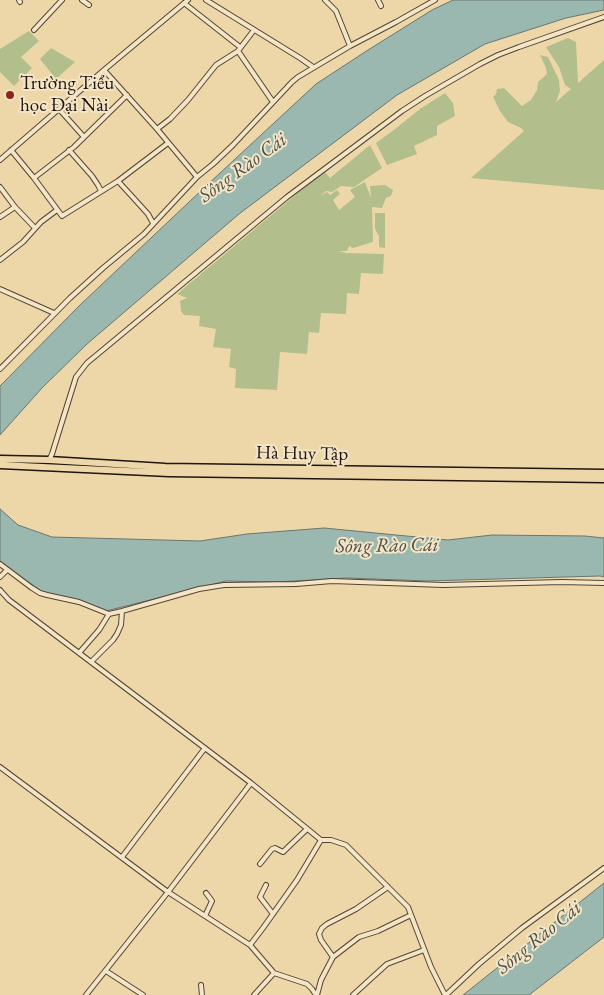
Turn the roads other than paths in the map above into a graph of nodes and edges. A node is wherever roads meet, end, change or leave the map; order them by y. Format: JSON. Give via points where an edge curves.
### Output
{"nodes":[{"id":1,"x":62,"y":0,"type":"edge"},
{"id":2,"x":82,"y":0,"type":"edge"},
{"id":3,"x":206,"y":0,"type":"edge"},
{"id":4,"x":325,"y":0,"type":"edge"},
{"id":5,"x":378,"y":0,"type":"edge"},
{"id":6,"x":435,"y":0,"type":"edge"},
{"id":7,"x":186,"y":2,"type":"edge"},
{"id":8,"x":89,"y":5,"type":"dead end"},
{"id":9,"x":381,"y":6,"type":"dead end"},
{"id":10,"x":604,"y":17,"type":"edge"},
{"id":11,"x":34,"y":30,"type":"dead end"},
{"id":12,"x":254,"y":30,"type":"junction"},
{"id":13,"x":350,"y":46,"type":"junction"},
{"id":14,"x":239,"y":49,"type":"junction"},
{"id":15,"x":313,"y":68,"type":"junction"},
{"id":16,"x":104,"y":70,"type":"junction"},
{"id":17,"x":127,"y":95,"type":"junction"},
{"id":18,"x":273,"y":102,"type":"junction"},
{"id":19,"x":59,"y":109,"type":"junction"},
{"id":20,"x":157,"y":129,"type":"junction"},
{"id":21,"x":84,"y":137,"type":"junction"},
{"id":22,"x":168,"y":143,"type":"junction"},
{"id":23,"x":11,"y":150,"type":"junction"},
{"id":24,"x":69,"y":150,"type":"junction"},
{"id":25,"x":1,"y":157,"type":"edge"},
{"id":26,"x":197,"y":177,"type":"junction"},
{"id":27,"x":34,"y":178,"type":"junction"},
{"id":28,"x":118,"y":181,"type":"junction"},
{"id":29,"x":0,"y":187,"type":"edge"},
{"id":30,"x":101,"y":191,"type":"junction"},
{"id":31,"x":16,"y":206,"type":"junction"},
{"id":32,"x":57,"y":210,"type":"junction"},
{"id":33,"x":0,"y":217,"type":"edge"},
{"id":34,"x":154,"y":223,"type":"junction"},
{"id":35,"x":35,"y":228,"type":"junction"},
{"id":36,"x":0,"y":260,"type":"edge"},
{"id":37,"x":0,"y":289,"type":"edge"},
{"id":38,"x":54,"y":313,"type":"junction"},
{"id":39,"x":0,"y":369,"type":"edge"},
{"id":40,"x":0,"y":458,"type":"edge"},
{"id":41,"x":49,"y":460,"type":"junction"},
{"id":42,"x":0,"y":465,"type":"edge"},
{"id":43,"x":604,"y":473,"type":"edge"},
{"id":44,"x":604,"y":479,"type":"edge"},
{"id":45,"x":0,"y":564,"type":"edge"},
{"id":46,"x":7,"y":570,"type":"junction"},
{"id":47,"x":0,"y":577,"type":"edge"},
{"id":48,"x":604,"y":583,"type":"edge"},
{"id":49,"x":0,"y":590,"type":"edge"},
{"id":50,"x":122,"y":611,"type":"junction"},
{"id":51,"x":109,"y":614,"type":"junction"},
{"id":52,"x":79,"y":653,"type":"junction"},
{"id":53,"x":91,"y":662,"type":"junction"},
{"id":54,"x":205,"y":748,"type":"junction"},
{"id":55,"x":0,"y":767,"type":"edge"},
{"id":56,"x":251,"y":783,"type":"junction"},
{"id":57,"x":307,"y":829,"type":"junction"},
{"id":58,"x":321,"y":840,"type":"junction"},
{"id":59,"x":122,"y":857,"type":"junction"},
{"id":60,"x":260,"y":864,"type":"dead end"},
{"id":61,"x":604,"y":868,"type":"edge"},
{"id":62,"x":266,"y":885,"type":"dead end"},
{"id":63,"x":388,"y":886,"type":"junction"},
{"id":64,"x":168,"y":892,"type":"junction"},
{"id":65,"x":206,"y":892,"type":"dead end"},
{"id":66,"x":273,"y":914,"type":"junction"},
{"id":67,"x":411,"y":915,"type":"junction"},
{"id":68,"x":205,"y":916,"type":"junction"},
{"id":69,"x":250,"y":945,"type":"junction"},
{"id":70,"x":424,"y":950,"type":"junction"},
{"id":71,"x":333,"y":958,"type":"junction"},
{"id":72,"x":106,"y":970,"type":"junction"},
{"id":73,"x":274,"y":973,"type":"junction"},
{"id":74,"x":200,"y":985,"type":"dead end"},
{"id":75,"x":86,"y":995,"type":"edge"},
{"id":76,"x":142,"y":995,"type":"edge"},
{"id":77,"x":202,"y":995,"type":"edge"},
{"id":78,"x":254,"y":995,"type":"edge"},
{"id":79,"x":316,"y":995,"type":"edge"},
{"id":80,"x":353,"y":995,"type":"edge"},
{"id":81,"x":445,"y":995,"type":"edge"}],
"edges":[{"from":1,"to":11,"type":"street"},
{"from":2,"to":8,"type":"street"},
{"from":3,"to":12,"type":"street"},
{"from":4,"to":13,"type":"street","via":[[336,11]]},
{"from":5,"to":9,"type":"street"},
{"from":6,"to":13,"type":"street"},
{"from":7,"to":14,"type":"street"},
{"from":7,"to":16,"type":"street"},
{"from":10,"to":41,"type":"street","via":[[480,64],[402,110],[287,197],[86,363],[76,377]]},
{"from":12,"to":14,"type":"street"},
{"from":12,"to":15,"type":"street"},
{"from":13,"to":15,"type":"street"},
{"from":14,"to":18,"type":"street"},
{"from":14,"to":20,"type":"street","via":[[216,65],[188,100]]},
{"from":15,"to":18,"type":"street","via":[[292,82]]},
{"from":16,"to":17,"type":"street"},
{"from":16,"to":19,"type":"street"},
{"from":17,"to":20,"type":"street"},
{"from":17,"to":21,"type":"street"},
{"from":18,"to":26,"type":"street","via":[[233,145]]},
{"from":19,"to":21,"type":"street"},
{"from":19,"to":23,"type":"street"},
{"from":20,"to":22,"type":"street"},
{"from":21,"to":24,"type":"street"},
{"from":22,"to":26,"type":"street"},
{"from":22,"to":28,"type":"street"},
{"from":23,"to":25,"type":"street"},
{"from":23,"to":27,"type":"street"},
{"from":24,"to":27,"type":"street"},
{"from":24,"to":30,"type":"street"},
{"from":26,"to":34,"type":"street"},
{"from":27,"to":32,"type":"street"},
{"from":28,"to":30,"type":"street"},
{"from":28,"to":34,"type":"street"},
{"from":29,"to":31,"type":"street"},
{"from":30,"to":32,"type":"street","via":[[62,216]]},
{"from":31,"to":33,"type":"street"},
{"from":31,"to":35,"type":"street"},
{"from":32,"to":35,"type":"street"},
{"from":34,"to":38,"type":"street"},
{"from":35,"to":36,"type":"street"},
{"from":37,"to":38,"type":"street"},
{"from":38,"to":39,"type":"street"},
{"from":40,"to":41,"type":"main road","name":"Hà Huy Tập"},
{"from":41,"to":43,"type":"main road","name":"Hà Huy Tập","via":[[174,467]]},
{"from":42,"to":44,"type":"main road","name":"Hà Huy Tập","via":[[169,474]]},
{"from":45,"to":46,"type":"street"},
{"from":46,"to":47,"type":"street"},
{"from":46,"to":51,"type":"street","via":[[40,593],[79,602]]},
{"from":48,"to":50,"type":"street","via":[[443,585],[332,581],[224,585]]},
{"from":49,"to":52,"type":"street","via":[[8,600]]},
{"from":50,"to":51,"type":"street"},
{"from":50,"to":53,"type":"street","via":[[117,634]]},
{"from":51,"to":52,"type":"street"},
{"from":52,"to":53,"type":"street"},
{"from":53,"to":54,"type":"street"},
{"from":54,"to":56,"type":"street"},
{"from":54,"to":59,"type":"street"},
{"from":55,"to":59,"type":"street"},
{"from":56,"to":57,"type":"street"},
{"from":56,"to":64,"type":"street"},
{"from":57,"to":58,"type":"street"},
{"from":57,"to":60,"type":"street","via":[[283,852],[272,849]]},
{"from":58,"to":63,"type":"street","via":[[346,845]]},
{"from":58,"to":66,"type":"street"},
{"from":59,"to":64,"type":"street"},
{"from":61,"to":81,"type":"street","via":[[522,928]]},
{"from":62,"to":66,"type":"street","via":[[260,897]]},
{"from":63,"to":67,"type":"street","via":[[408,907]]},
{"from":63,"to":71,"type":"street","via":[[322,928],[321,940]]},
{"from":64,"to":68,"type":"street"},
{"from":64,"to":72,"type":"street"},
{"from":65,"to":68,"type":"street","via":[[212,901]]},
{"from":66,"to":69,"type":"street"},
{"from":67,"to":70,"type":"street"},
{"from":67,"to":71,"type":"street","via":[[359,937]]},
{"from":68,"to":69,"type":"street"},
{"from":69,"to":73,"type":"street"},
{"from":70,"to":80,"type":"street","via":[[387,964]]},
{"from":70,"to":81,"type":"street"},
{"from":71,"to":79,"type":"street"},
{"from":72,"to":75,"type":"street"},
{"from":72,"to":76,"type":"street"},
{"from":73,"to":78,"type":"street"},
{"from":73,"to":79,"type":"street","via":[[307,984]]},
{"from":74,"to":77,"type":"street"}]}
